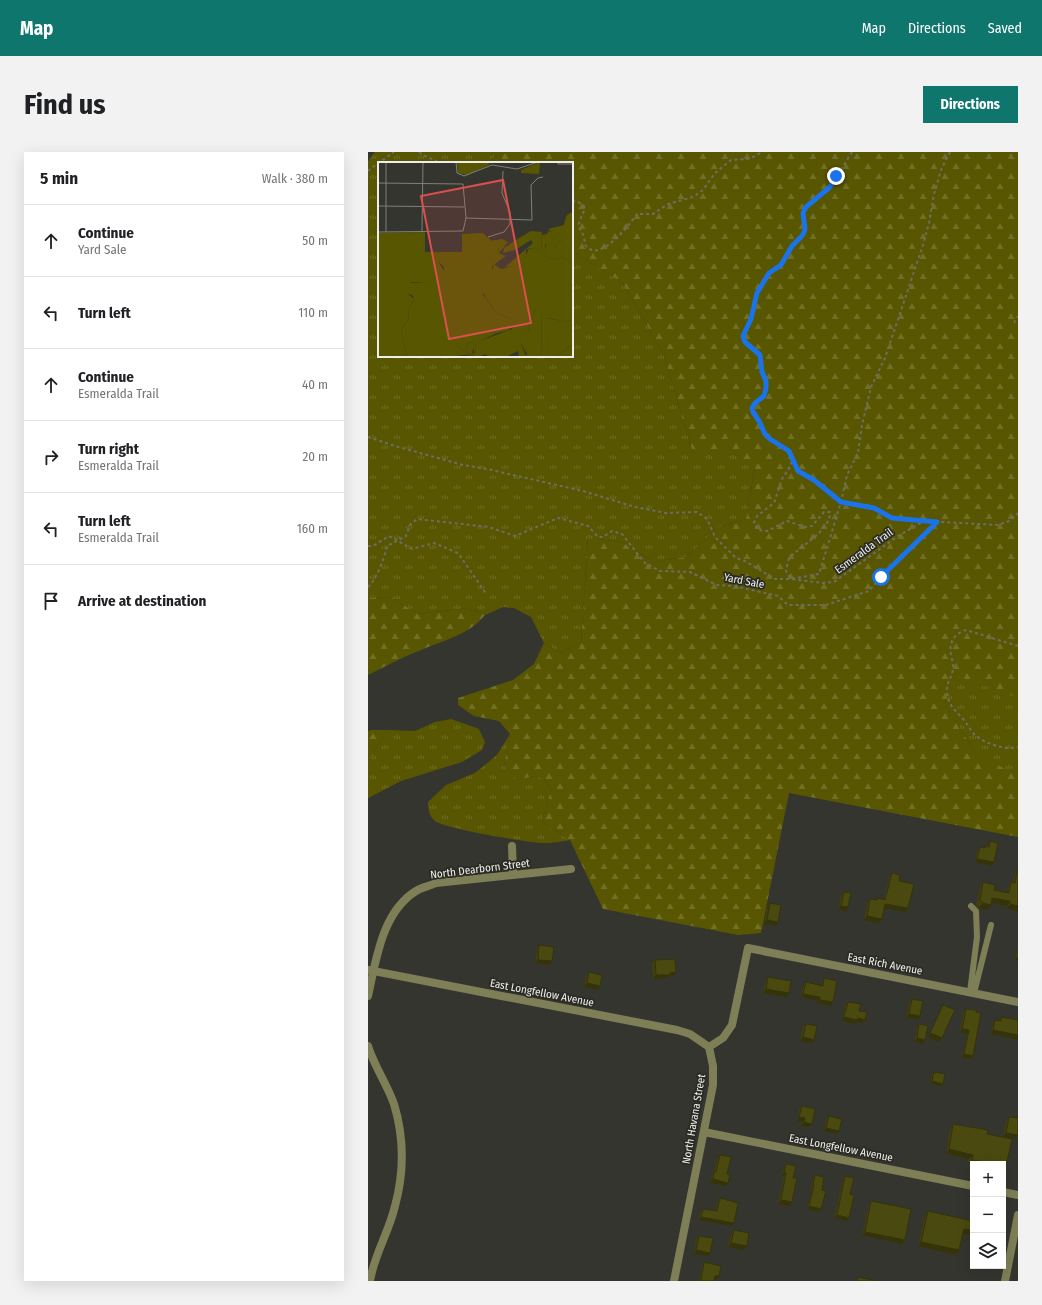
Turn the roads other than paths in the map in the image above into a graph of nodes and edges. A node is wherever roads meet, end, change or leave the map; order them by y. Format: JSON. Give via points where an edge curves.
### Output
{"nodes":[{"id":1,"x":512,"y":846,"type":"dead end"},
{"id":2,"x":571,"y":869,"type":"dead end"},
{"id":3,"x":513,"y":875,"type":"junction"},
{"id":4,"x":971,"y":906,"type":"dead end"},
{"id":5,"x":991,"y":925,"type":"dead end"},
{"id":6,"x":371,"y":970,"type":"edge"},
{"id":7,"x":972,"y":992,"type":"junction"},
{"id":8,"x":368,"y":996,"type":"edge"},
{"id":9,"x":1018,"y":1002,"type":"edge"},
{"id":10,"x":368,"y":1046,"type":"edge"},
{"id":11,"x":709,"y":1047,"type":"junction"},
{"id":12,"x":704,"y":1132,"type":"junction"},
{"id":13,"x":970,"y":1185,"type":"edge"},
{"id":14,"x":1006,"y":1193,"type":"edge"},
{"id":15,"x":1018,"y":1195,"type":"edge"},
{"id":16,"x":1018,"y":1215,"type":"edge"},
{"id":17,"x":370,"y":1281,"type":"edge"},
{"id":18,"x":674,"y":1281,"type":"edge"},
{"id":19,"x":1005,"y":1281,"type":"edge"}],
"edges":[{"from":1,"to":3,"type":"street"},
{"from":2,"to":3,"type":"street","name":"North Dearborn Street"},
{"from":3,"to":6,"type":"street","name":"North Dearborn Street","via":[[436,883],[416,890],[402,902],[392,916]]},
{"from":4,"to":7,"type":"lane","via":[[976,911],[977,937]]},
{"from":5,"to":7,"type":"lane"},
{"from":6,"to":8,"type":"street","name":"North Dearborn Street"},
{"from":6,"to":11,"type":"street","name":"East Longfellow Avenue","via":[[677,1030],[690,1034]]},
{"from":7,"to":9,"type":"street","name":"East Rich Avenue"},
{"from":7,"to":11,"type":"street","name":"East Rich Avenue","via":[[748,948],[732,1025],[723,1038]]},
{"from":10,"to":17,"type":"street","via":[[394,1104],[400,1129],[402,1156],[395,1206]]},
{"from":11,"to":12,"type":"street","name":"North Havana Street","via":[[714,1066],[713,1085]]},
{"from":12,"to":13,"type":"street","name":"East Longfellow Avenue"},
{"from":12,"to":18,"type":"street","name":"North Havana Street"},
{"from":14,"to":15,"type":"street"},
{"from":16,"to":19,"type":"street"}]}
